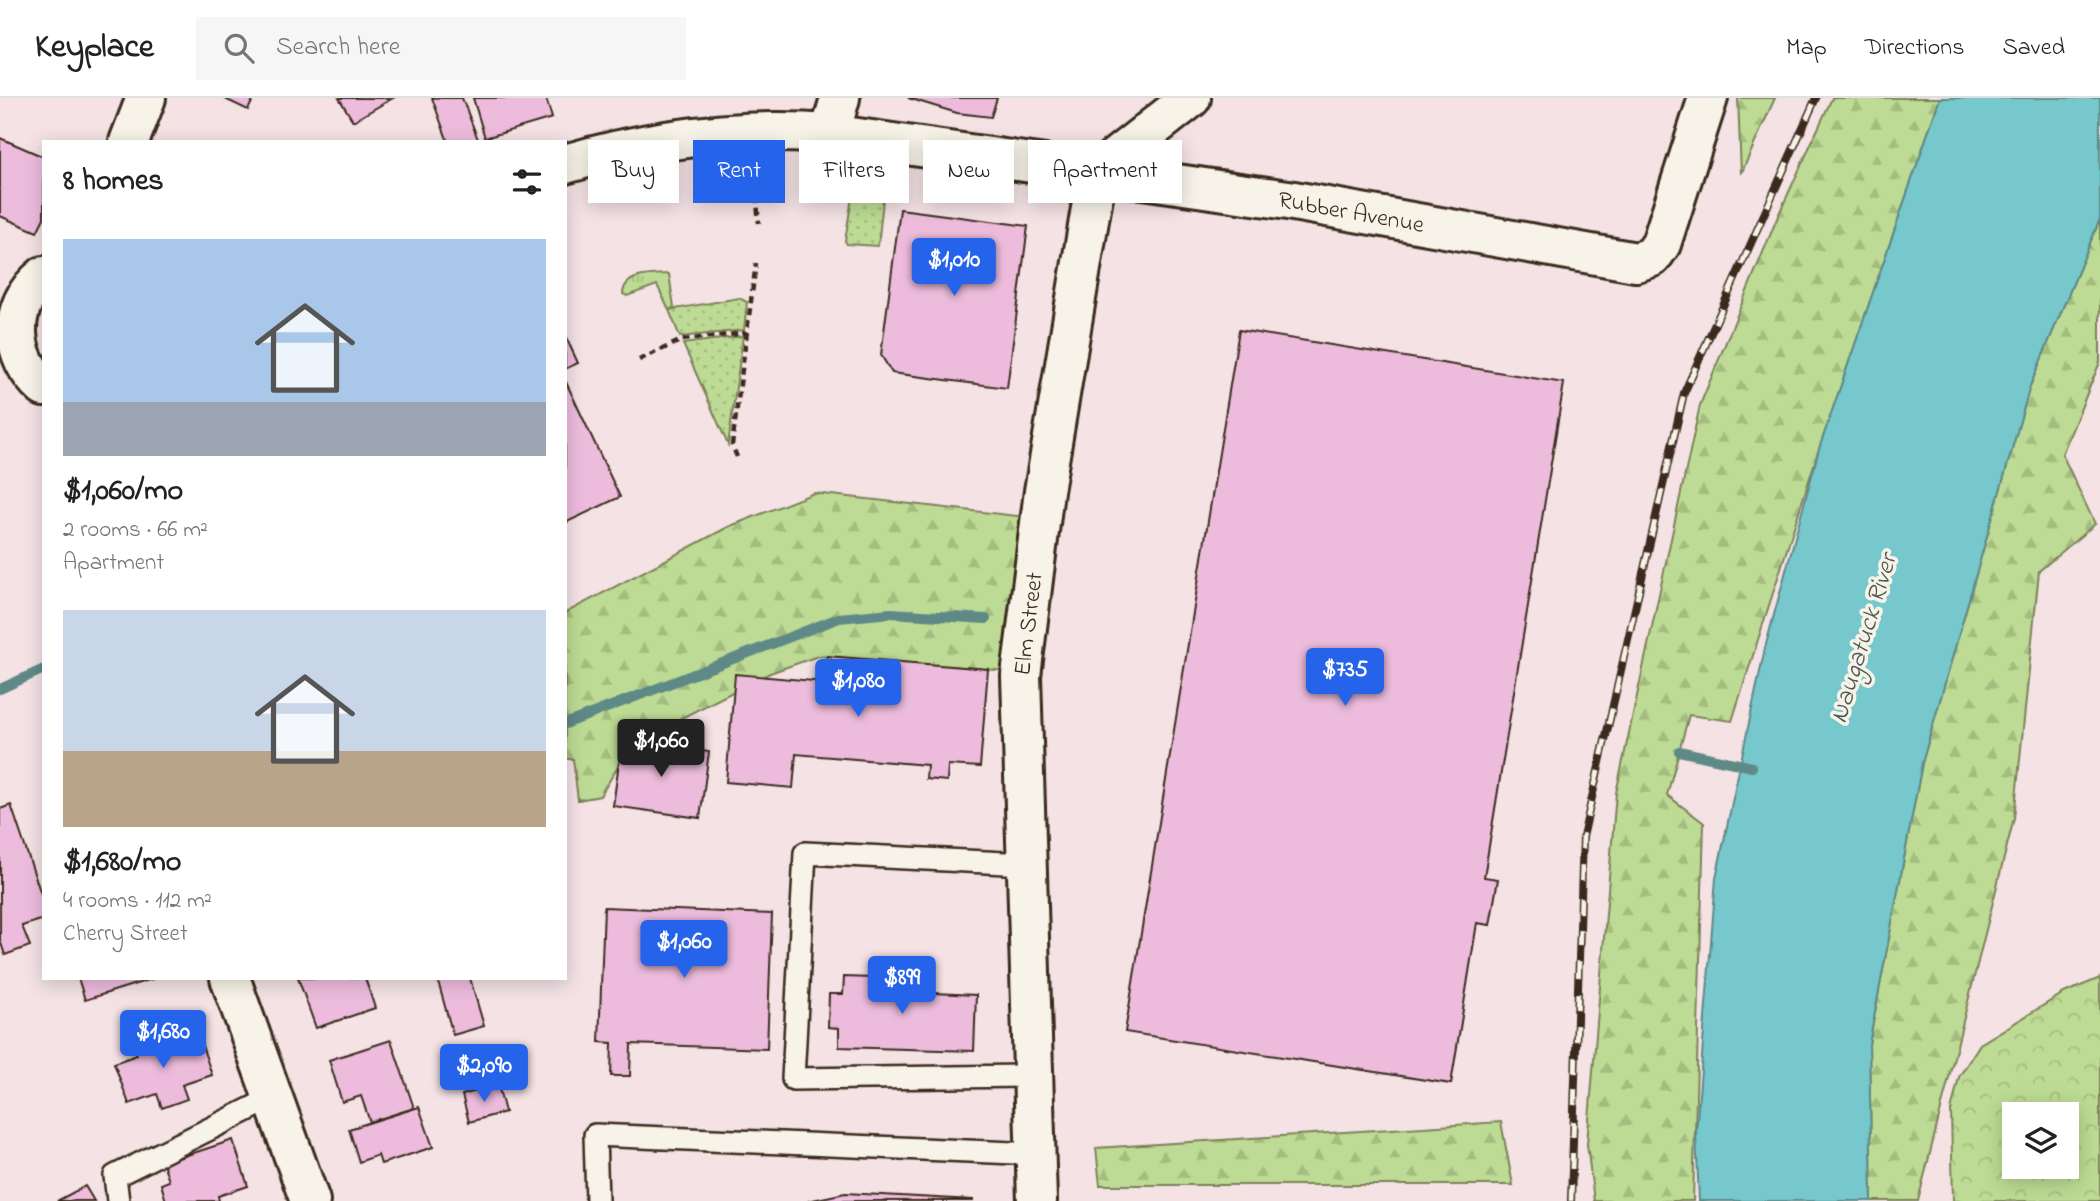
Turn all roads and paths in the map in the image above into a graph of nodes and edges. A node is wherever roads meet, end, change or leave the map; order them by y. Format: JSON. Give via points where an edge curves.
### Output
{"nodes":[{"id":1,"x":146,"y":98,"type":"edge"},
{"id":2,"x":1191,"y":98,"type":"edge"},
{"id":3,"x":1708,"y":98,"type":"edge"},
{"id":4,"x":835,"y":116,"type":"edge"},
{"id":5,"x":130,"y":140,"type":"edge"},
{"id":6,"x":1138,"y":140,"type":"edge"},
{"id":7,"x":1028,"y":157,"type":"edge"},
{"id":8,"x":567,"y":163,"type":"edge"},
{"id":9,"x":1182,"y":184,"type":"edge"},
{"id":10,"x":757,"y":203,"type":"edge"},
{"id":11,"x":1092,"y":203,"type":"edge"},
{"id":12,"x":759,"y":223,"type":"dead end"},
{"id":13,"x":756,"y":263,"type":"dead end"},
{"id":14,"x":24,"y":291,"type":"edge"},
{"id":15,"x":747,"y":333,"type":"junction"},
{"id":16,"x":639,"y":360,"type":"dead end"},
{"id":17,"x":22,"y":367,"type":"edge"},
{"id":18,"x":737,"y":457,"type":"dead end"},
{"id":19,"x":1027,"y":864,"type":"junction"},
{"id":20,"x":231,"y":980,"type":"edge"},
{"id":21,"x":1034,"y":1076,"type":"junction"},
{"id":22,"x":274,"y":1097,"type":"junction"},
{"id":23,"x":1036,"y":1154,"type":"junction"},
{"id":24,"x":118,"y":1201,"type":"edge"},
{"id":25,"x":310,"y":1201,"type":"edge"},
{"id":26,"x":597,"y":1201,"type":"edge"},
{"id":27,"x":1037,"y":1201,"type":"edge"}],
"edges":[{"from":1,"to":5,"type":"street"},
{"from":2,"to":6,"type":"street"},
{"from":3,"to":9,"type":"street","name":"Rubber Avenue","via":[[1661,244],[1652,257],[1636,262]]},
{"from":4,"to":7,"type":"street","name":"Rubber Avenue"},
{"from":4,"to":8,"type":"street","name":"Rubber Avenue","via":[[604,152]]},
{"from":10,"to":12,"type":"path"},
{"from":11,"to":19,"type":"street","name":"Elm Street","via":[[1044,491],[1021,676]]},
{"from":13,"to":15,"type":"path"},
{"from":14,"to":17,"type":"street","via":[[16,327]]},
{"from":15,"to":16,"type":"path","via":[[682,340]]},
{"from":15,"to":18,"type":"path","via":[[732,445]]},
{"from":19,"to":21,"type":"street","name":"Elm Street"},
{"from":19,"to":21,"type":"lane","via":[[805,853],[793,1079]]},
{"from":20,"to":22,"type":"street"},
{"from":21,"to":23,"type":"street","name":"Elm Street"},
{"from":22,"to":24,"type":"lane","via":[[115,1176]]},
{"from":22,"to":25,"type":"street"},
{"from":23,"to":26,"type":"lane","via":[[595,1135]]},
{"from":23,"to":27,"type":"street","name":"Elm Street"}]}
